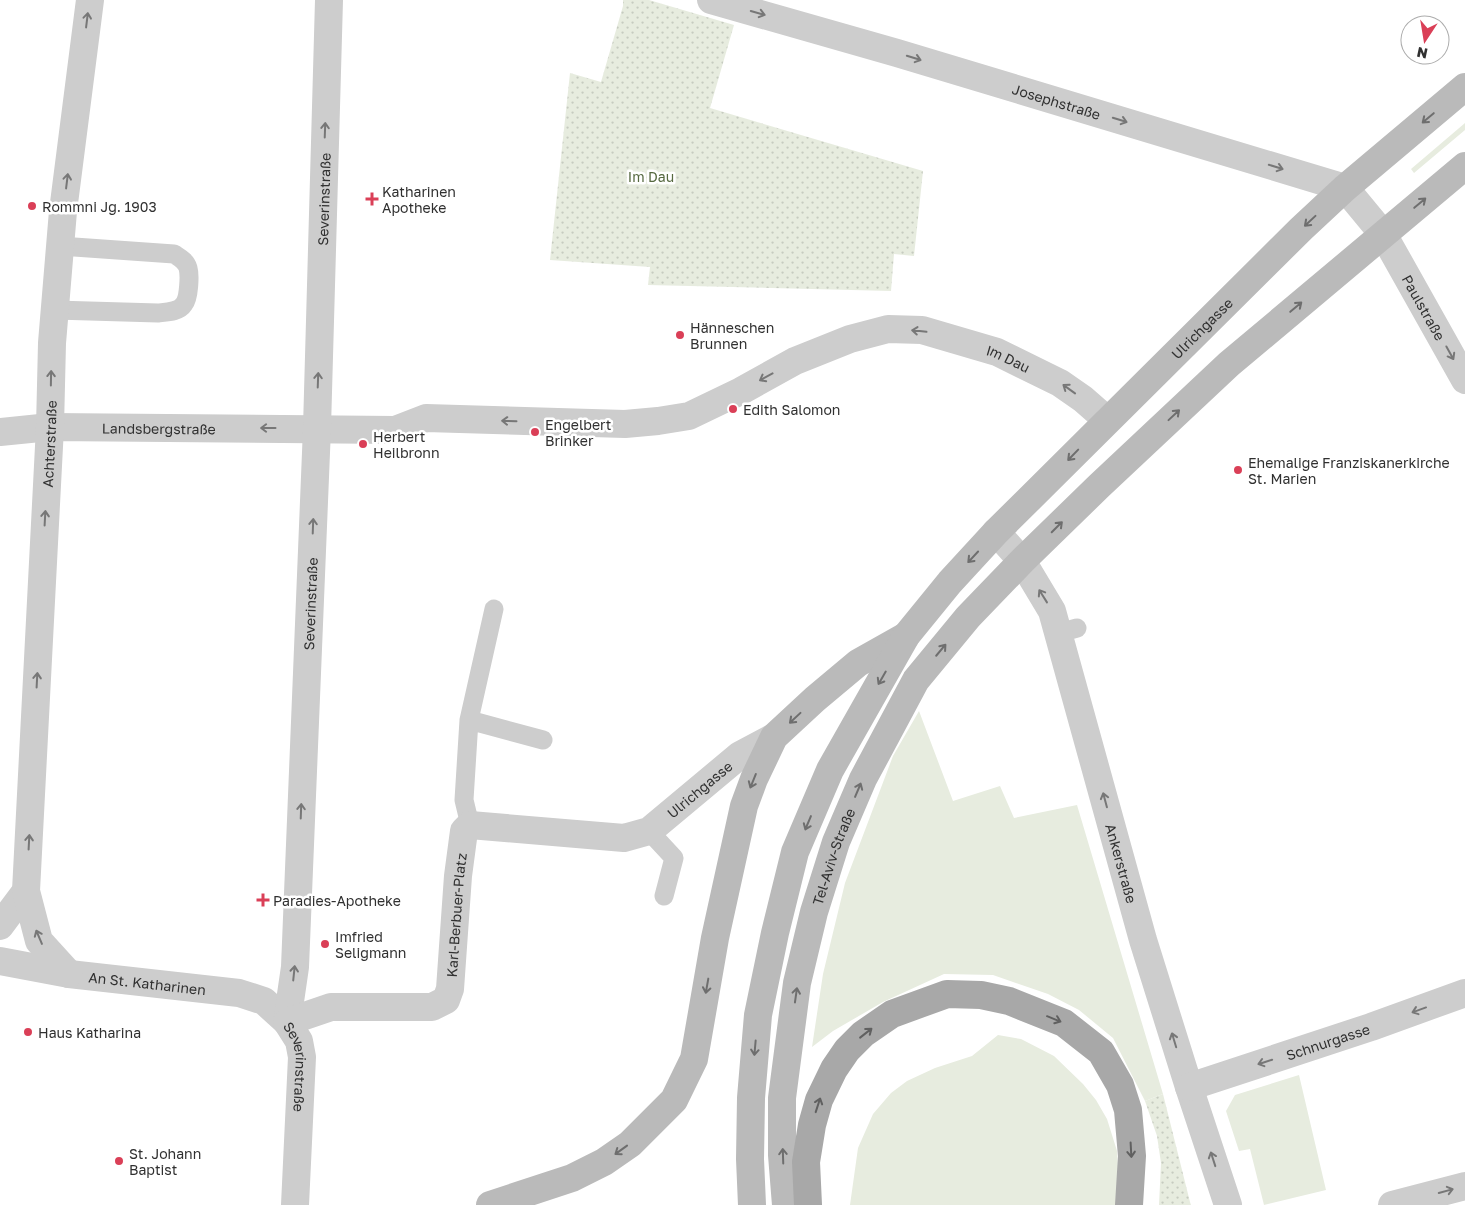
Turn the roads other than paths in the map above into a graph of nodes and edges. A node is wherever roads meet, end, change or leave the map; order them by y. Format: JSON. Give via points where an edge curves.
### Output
{"nodes":[{"id":1,"x":90,"y":0,"type":"edge"},
{"id":2,"x":329,"y":0,"type":"edge"},
{"id":3,"x":711,"y":0,"type":"edge"},
{"id":4,"x":1465,"y":87,"type":"edge"},
{"id":5,"x":1465,"y":166,"type":"edge"},
{"id":6,"x":1345,"y":188,"type":"junction"},
{"id":7,"x":1383,"y":234,"type":"junction"},
{"id":8,"x":60,"y":246,"type":"junction"},
{"id":9,"x":55,"y":310,"type":"junction"},
{"id":10,"x":1465,"y":380,"type":"edge"},
{"id":11,"x":1107,"y":420,"type":"junction"},
{"id":12,"x":50,"y":427,"type":"junction"},
{"id":13,"x":317,"y":428,"type":"junction"},
{"id":14,"x":0,"y":432,"type":"edge"},
{"id":15,"x":996,"y":532,"type":"junction"},
{"id":16,"x":1022,"y":562,"type":"junction"},
{"id":17,"x":494,"y":609,"type":"dead end"},
{"id":18,"x":906,"y":636,"type":"junction"},
{"id":19,"x":470,"y":720,"type":"junction"},
{"id":20,"x":774,"y":737,"type":"junction"},
{"id":21,"x":543,"y":740,"type":"dead end"},
{"id":22,"x":470,"y":825,"type":"junction"},
{"id":23,"x":637,"y":835,"type":"junction"},
{"id":24,"x":26,"y":891,"type":"junction"},
{"id":25,"x":664,"y":896,"type":"dead end"},
{"id":26,"x":0,"y":926,"type":"edge"},
{"id":27,"x":0,"y":961,"type":"edge"},
{"id":28,"x":68,"y":974,"type":"junction"},
{"id":29,"x":1465,"y":993,"type":"edge"},
{"id":30,"x":287,"y":1022,"type":"junction"},
{"id":31,"x":1189,"y":1087,"type":"junction"},
{"id":32,"x":1465,"y":1186,"type":"edge"},
{"id":33,"x":1406,"y":1203,"type":"edge"},
{"id":34,"x":295,"y":1205,"type":"edge"},
{"id":35,"x":490,"y":1205,"type":"edge"},
{"id":36,"x":752,"y":1205,"type":"edge"},
{"id":37,"x":786,"y":1205,"type":"edge"},
{"id":38,"x":808,"y":1205,"type":"edge"},
{"id":39,"x":1129,"y":1205,"type":"edge"},
{"id":40,"x":1228,"y":1205,"type":"edge"}],
"edges":[{"from":8,"to":1,"type":"street","name":"Achterstraße","one_way":true},
{"from":13,"to":2,"type":"street","name":"Severinstraße","one_way":true},
{"from":3,"to":6,"type":"street","name":"Josephstraße","one_way":true},
{"from":4,"to":6,"type":"main road","name":"Ulrichgasse","one_way":true},
{"from":7,"to":5,"type":"main road","one_way":true},
{"from":6,"to":7,"type":"street"},
{"from":6,"to":11,"type":"main road","name":"Ulrichgasse","one_way":true},
{"from":7,"to":10,"type":"street","name":"Paulstraße","one_way":true},
{"from":16,"to":7,"type":"main road","one_way":true,"via":[[1229,364]]},
{"from":8,"to":9,"type":"street","name":"Achterstraße"},
{"from":8,"to":9,"type":"lane","via":[[174,254],[188,269],[188,296],[184,306],[158,313]]},
{"from":12,"to":9,"type":"street","name":"Achterstraße","one_way":true},
{"from":11,"to":13,"type":"street","name":"Im Dau","one_way":true,"via":[[1060,383],[997,352],[922,330],[888,329],[850,338],[795,361],[689,416],[625,424],[426,418],[394,430]]},
{"from":11,"to":15,"type":"main road","name":"Ulrichgasse","one_way":true},
{"from":13,"to":12,"type":"street","name":"Landsbergstraße","one_way":true},
{"from":12,"to":14,"type":"street","name":"Landsbergstraße"},
{"from":24,"to":12,"type":"street","name":"Achterstraße","one_way":true},
{"from":30,"to":13,"type":"street","name":"Severinstraße","one_way":true,"via":[[295,966]]},
{"from":15,"to":16,"type":"street","name":"Ankerstraße"},
{"from":15,"to":18,"type":"main road","name":"Ulrichgasse","one_way":true},
{"from":31,"to":16,"type":"street","name":"Ankerstraße","one_way":true,"via":[[1143,940],[1068,630],[1052,611]]},
{"from":37,"to":16,"type":"main road","name":"Tel-Aviv-Straße","one_way":true,"via":[[782,1098],[792,1018],[814,912],[836,842],[863,779],[916,680],[968,617]]},
{"from":17,"to":19,"type":"lane"},
{"from":18,"to":20,"type":"main road","one_way":true,"via":[[858,662]]},
{"from":18,"to":36,"type":"main road","one_way":true,"via":[[830,770],[795,852],[758,1015],[751,1098]]},
{"from":19,"to":21,"type":"lane"},
{"from":19,"to":22,"type":"lane","via":[[464,800]]},
{"from":20,"to":23,"type":"street","name":"Ulrichgasse","via":[[740,755]]},
{"from":20,"to":35,"type":"main road","one_way":true,"via":[[744,806],[715,938],[694,1059],[674,1100],[630,1144],[604,1162],[572,1178]]},
{"from":22,"to":23,"type":"street"},
{"from":22,"to":30,"type":"street","name":"Karl-Berbuer-Platz","via":[[464,831],[450,988],[446,1000],[432,1007],[331,1007]]},
{"from":23,"to":25,"type":"lane","via":[[674,858]]},
{"from":24,"to":26,"type":"street"},
{"from":28,"to":24,"type":"street","name":"Achterstraße","one_way":true,"via":[[39,940]]},
{"from":27,"to":28,"type":"street","name":"An St. Katharinen"},
{"from":28,"to":30,"type":"street","name":"An St. Katharinen","via":[[239,993],[264,1001]]},
{"from":29,"to":31,"type":"street","name":"Schnurgasse","one_way":true},
{"from":30,"to":34,"type":"street","name":"Severinstraße","via":[[299,1041],[302,1057]]},
{"from":40,"to":31,"type":"street","name":"Ankerstraße","one_way":true},
{"from":33,"to":32,"type":"street","one_way":true},
{"from":38,"to":39,"type":"main road","one_way":true,"via":[[806,1162],[812,1125],[819,1100],[834,1069],[863,1034],[892,1014],[947,994],[981,995],[1009,1001],[1064,1023],[1101,1052],[1120,1085],[1128,1110],[1132,1156]]}]}
